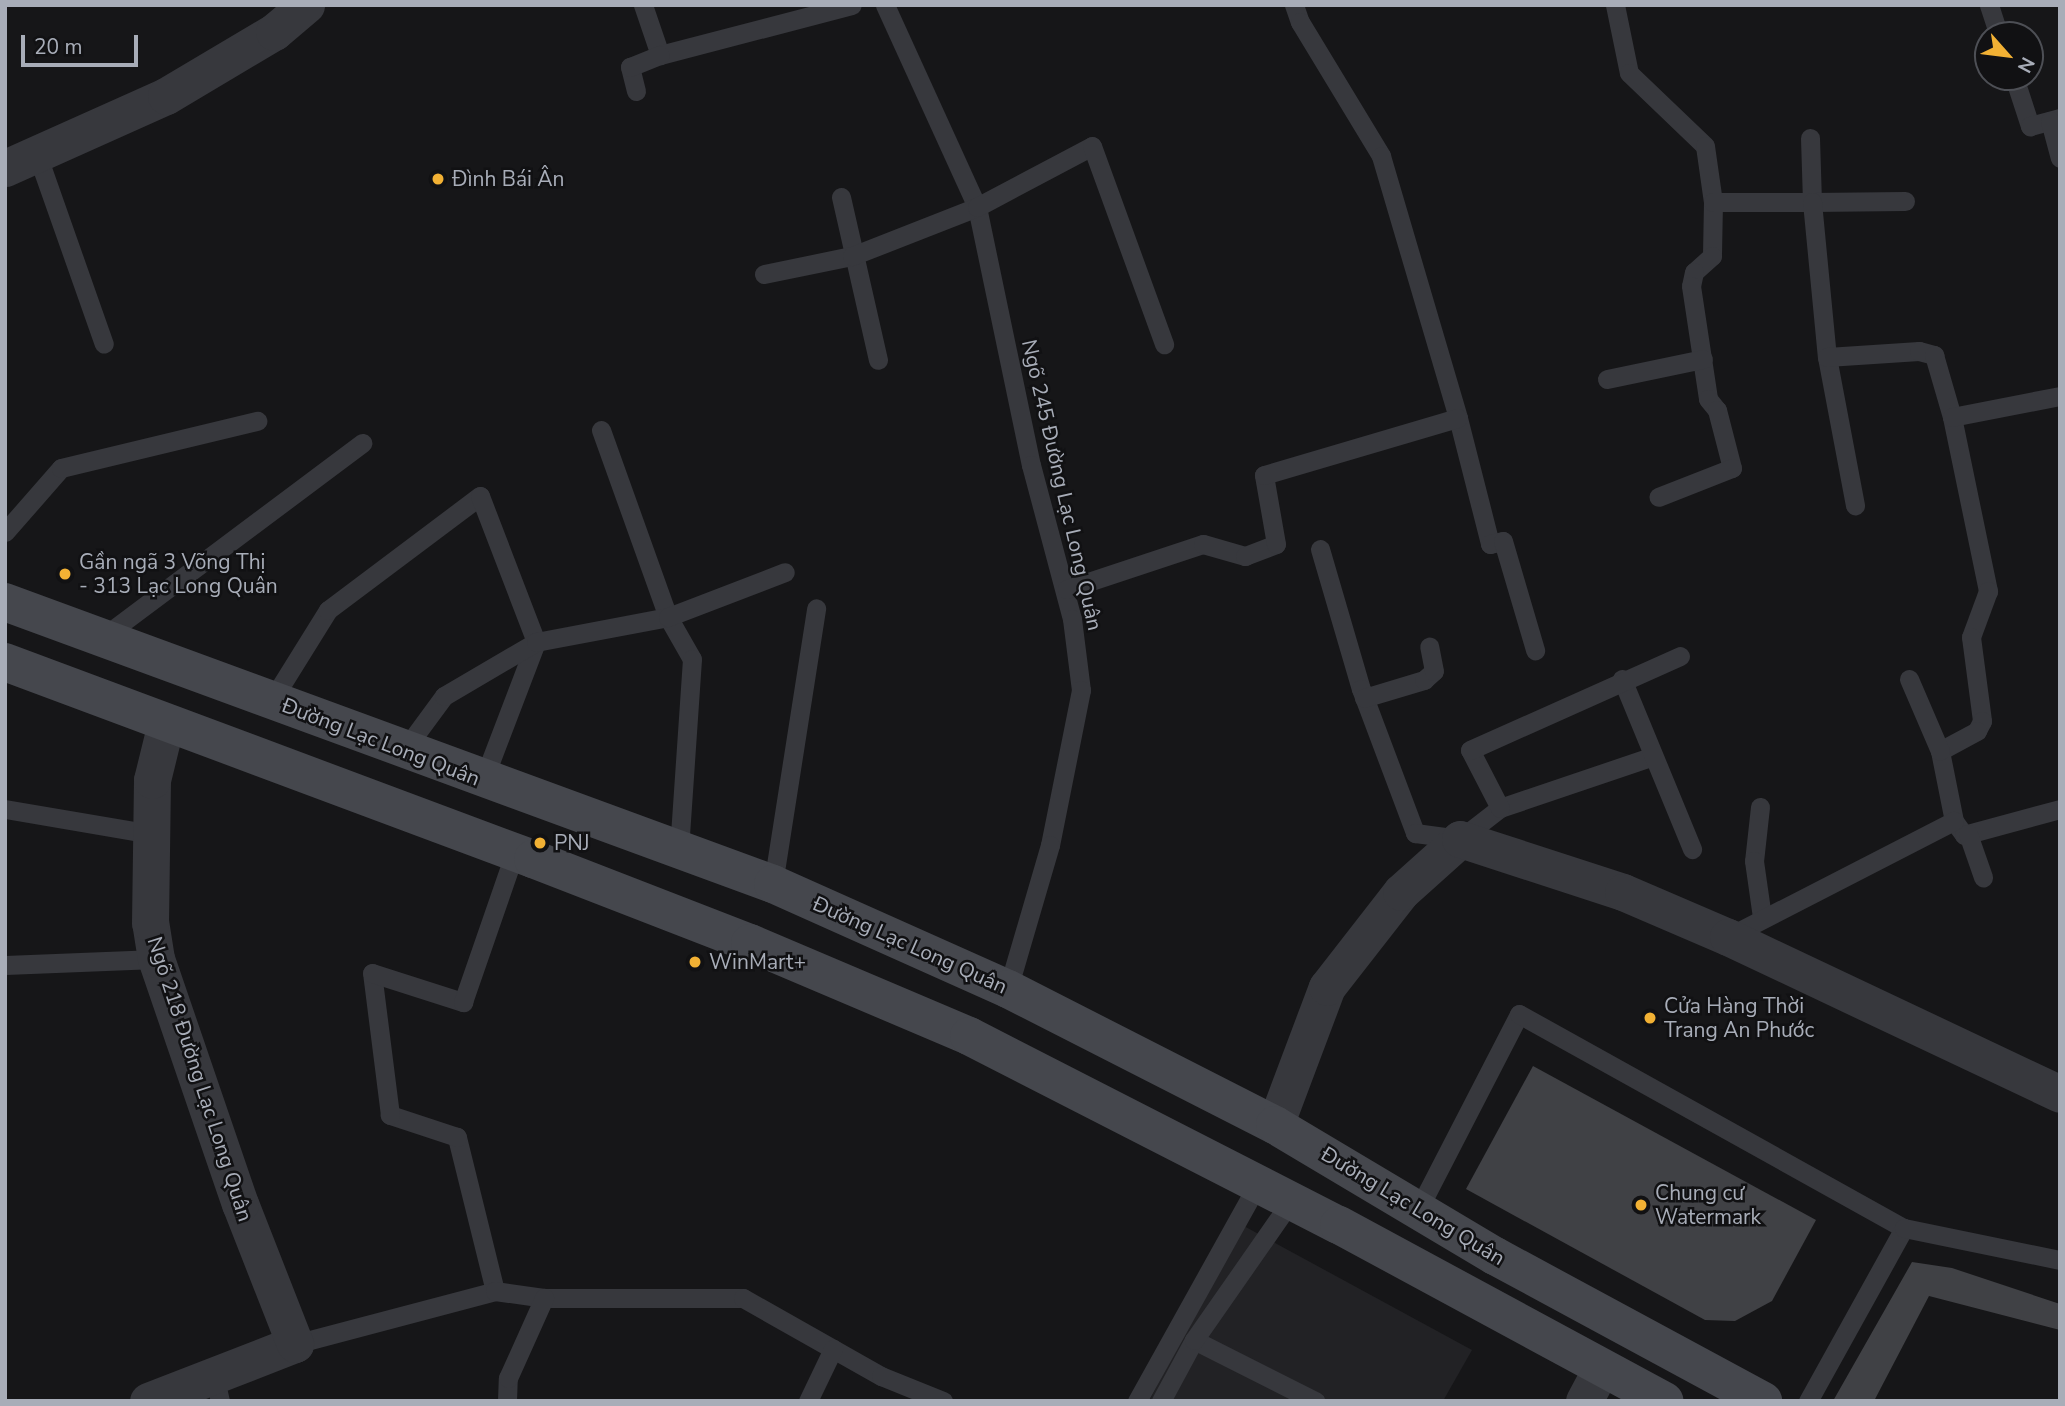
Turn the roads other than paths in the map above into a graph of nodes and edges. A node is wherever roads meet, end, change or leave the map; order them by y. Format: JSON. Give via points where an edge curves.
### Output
{"nodes":[{"id":1,"x":306,"y":5,"type":"edge"},
{"id":2,"x":643,"y":5,"type":"edge"},
{"id":3,"x":852,"y":5,"type":"edge"},
{"id":4,"x":885,"y":5,"type":"edge"},
{"id":5,"x":1294,"y":5,"type":"edge"},
{"id":6,"x":1615,"y":5,"type":"edge"},
{"id":7,"x":660,"y":55,"type":"junction"},
{"id":8,"x":636,"y":91,"type":"dead end"},
{"id":9,"x":2019,"y":91,"type":"edge"},
{"id":10,"x":2055,"y":119,"type":"edge"},
{"id":11,"x":1810,"y":138,"type":"dead end"},
{"id":12,"x":2060,"y":158,"type":"edge"},
{"id":13,"x":21,"y":161,"type":"edge"},
{"id":14,"x":841,"y":197,"type":"dead end"},
{"id":15,"x":1905,"y":201,"type":"dead end"},
{"id":16,"x":1713,"y":202,"type":"junction"},
{"id":17,"x":1812,"y":202,"type":"junction"},
{"id":18,"x":977,"y":207,"type":"junction"},
{"id":19,"x":852,"y":256,"type":"junction"},
{"id":20,"x":764,"y":274,"type":"dead end"},
{"id":21,"x":104,"y":344,"type":"dead end"},
{"id":22,"x":1164,"y":344,"type":"dead end"},
{"id":23,"x":1827,"y":357,"type":"junction"},
{"id":24,"x":1703,"y":359,"type":"junction"},
{"id":25,"x":878,"y":360,"type":"dead end"},
{"id":26,"x":1607,"y":379,"type":"dead end"},
{"id":27,"x":2060,"y":396,"type":"edge"},
{"id":28,"x":1952,"y":417,"type":"junction"},
{"id":29,"x":1458,"y":418,"type":"junction"},
{"id":30,"x":257,"y":421,"type":"dead end"},
{"id":31,"x":601,"y":430,"type":"dead end"},
{"id":32,"x":362,"y":443,"type":"dead end"},
{"id":33,"x":1658,"y":497,"type":"dead end"},
{"id":34,"x":1855,"y":505,"type":"dead end"},
{"id":35,"x":5,"y":532,"type":"edge"},
{"id":36,"x":1320,"y":549,"type":"dead end"},
{"id":37,"x":785,"y":572,"type":"dead end"},
{"id":38,"x":1067,"y":589,"type":"junction"},
{"id":39,"x":5,"y":602,"type":"edge"},
{"id":40,"x":816,"y":608,"type":"dead end"},
{"id":41,"x":668,"y":617,"type":"junction"},
{"id":42,"x":103,"y":637,"type":"junction"},
{"id":43,"x":536,"y":642,"type":"junction"},
{"id":44,"x":1429,"y":646,"type":"dead end"},
{"id":45,"x":1535,"y":650,"type":"dead end"},
{"id":46,"x":1680,"y":656,"type":"dead end"},
{"id":47,"x":5,"y":662,"type":"edge"},
{"id":48,"x":1622,"y":679,"type":"junction"},
{"id":49,"x":1909,"y":679,"type":"dead end"},
{"id":50,"x":1364,"y":698,"type":"junction"},
{"id":51,"x":279,"y":703,"type":"junction"},
{"id":52,"x":166,"y":723,"type":"junction"},
{"id":53,"x":405,"y":749,"type":"junction"},
{"id":54,"x":1940,"y":751,"type":"junction"},
{"id":55,"x":1651,"y":757,"type":"junction"},
{"id":56,"x":273,"y":763,"type":"junction"},
{"id":57,"x":483,"y":780,"type":"junction"},
{"id":58,"x":1760,"y":807,"type":"dead end"},
{"id":59,"x":1500,"y":808,"type":"junction"},
{"id":60,"x":5,"y":809,"type":"edge"},
{"id":61,"x":2060,"y":809,"type":"edge"},
{"id":62,"x":1961,"y":828,"type":"junction"},
{"id":63,"x":151,"y":834,"type":"junction"},
{"id":64,"x":1460,"y":839,"type":"junction"},
{"id":65,"x":679,"y":848,"type":"junction"},
{"id":66,"x":1692,"y":849,"type":"dead end"},
{"id":67,"x":515,"y":852,"type":"junction"},
{"id":68,"x":1983,"y":877,"type":"dead end"},
{"id":69,"x":773,"y":884,"type":"junction"},
{"id":70,"x":1762,"y":917,"type":"junction"},
{"id":71,"x":1728,"y":937,"type":"junction"},
{"id":72,"x":156,"y":958,"type":"junction"},
{"id":73,"x":5,"y":965,"type":"edge"},
{"id":74,"x":1009,"y":989,"type":"junction"},
{"id":75,"x":2060,"y":1094,"type":"edge"},
{"id":76,"x":1275,"y":1125,"type":"junction"},
{"id":77,"x":1257,"y":1185,"type":"junction"},
{"id":78,"x":1291,"y":1201,"type":"junction"},
{"id":79,"x":1419,"y":1208,"type":"junction"},
{"id":80,"x":1904,"y":1228,"type":"junction"},
{"id":81,"x":2060,"y":1260,"type":"edge"},
{"id":82,"x":495,"y":1291,"type":"junction"},
{"id":83,"x":544,"y":1298,"type":"junction"},
{"id":84,"x":1194,"y":1340,"type":"junction"},
{"id":85,"x":295,"y":1343,"type":"junction"},
{"id":86,"x":833,"y":1349,"type":"junction"},
{"id":87,"x":1602,"y":1367,"type":"junction"},
{"id":88,"x":217,"y":1388,"type":"edge"},
{"id":89,"x":148,"y":1401,"type":"edge"},
{"id":90,"x":507,"y":1401,"type":"edge"},
{"id":91,"x":808,"y":1401,"type":"edge"},
{"id":92,"x":943,"y":1401,"type":"edge"},
{"id":93,"x":1137,"y":1401,"type":"edge"},
{"id":94,"x":1161,"y":1401,"type":"edge"},
{"id":95,"x":1315,"y":1401,"type":"edge"},
{"id":96,"x":1584,"y":1401,"type":"edge"},
{"id":97,"x":1665,"y":1401,"type":"edge"},
{"id":98,"x":1763,"y":1401,"type":"edge"},
{"id":99,"x":1808,"y":1401,"type":"edge"}],
"edges":[{"from":1,"to":13,"type":"street","via":[[274,32],[166,96]]},
{"from":2,"to":7,"type":"lane"},
{"from":3,"to":7,"type":"lane"},
{"from":4,"to":18,"type":"lane","name":"Ngõ 245 Đường Lạc Long Quân"},
{"from":5,"to":29,"type":"lane","via":[[1381,156]]},
{"from":6,"to":16,"type":"lane","via":[[1629,73],[1706,146]]},
{"from":7,"to":8,"type":"lane","via":[[630,67]]},
{"from":9,"to":10,"type":"lane","via":[[2030,126]]},
{"from":10,"to":12,"type":"lane"},
{"from":11,"to":17,"type":"lane"},
{"from":13,"to":21,"type":"lane"},
{"from":14,"to":19,"type":"lane"},
{"from":15,"to":17,"type":"lane"},
{"from":16,"to":17,"type":"lane"},
{"from":16,"to":24,"type":"lane","via":[[1712,256],[1691,277]]},
{"from":17,"to":23,"type":"lane"},
{"from":18,"to":19,"type":"lane"},
{"from":18,"to":22,"type":"lane","via":[[1092,146]]},
{"from":18,"to":38,"type":"lane","name":"Ngõ 245 Đường Lạc Long Quân","via":[[1031,465]]},
{"from":19,"to":20,"type":"lane"},
{"from":19,"to":25,"type":"lane"},
{"from":23,"to":28,"type":"lane","via":[[1919,351],[1934,355]]},
{"from":23,"to":34,"type":"lane"},
{"from":24,"to":26,"type":"lane"},
{"from":24,"to":33,"type":"lane","via":[[1708,399],[1717,410],[1732,468]]},
{"from":27,"to":28,"type":"lane"},
{"from":28,"to":54,"type":"lane","via":[[1988,591],[1972,637],[1982,721],[1977,732]]},
{"from":29,"to":38,"type":"lane","via":[[1264,475],[1276,544],[1245,556],[1203,544]]},
{"from":29,"to":45,"type":"lane","via":[[1490,544],[1503,541]]},
{"from":30,"to":35,"type":"lane","via":[[61,468]]},
{"from":31,"to":41,"type":"lane"},
{"from":32,"to":42,"type":"lane"},
{"from":36,"to":50,"type":"lane"},
{"from":37,"to":41,"type":"lane"},
{"from":38,"to":74,"type":"lane","name":"Ngõ 245 Đường Lạc Long Quân","via":[[1081,690],[1050,845]]},
{"from":39,"to":42,"type":"main road","name":"Đường Lạc Long Quân"},
{"from":40,"to":69,"type":"lane"},
{"from":41,"to":43,"type":"lane"},
{"from":41,"to":65,"type":"lane","via":[[692,659]]},
{"from":42,"to":51,"type":"main road","name":"Đường Lạc Long Quân"},
{"from":43,"to":51,"type":"lane","via":[[480,496],[328,610]]},
{"from":43,"to":53,"type":"lane","via":[[444,696]]},
{"from":43,"to":57,"type":"lane"},
{"from":44,"to":50,"type":"lane","via":[[1434,671],[1424,680]]},
{"from":46,"to":48,"type":"lane"},
{"from":47,"to":52,"type":"main road"},
{"from":48,"to":55,"type":"lane"},
{"from":48,"to":59,"type":"lane","via":[[1470,750]]},
{"from":49,"to":54,"type":"lane"},
{"from":50,"to":64,"type":"lane","via":[[1415,833]]},
{"from":51,"to":53,"type":"main road","name":"Đường Lạc Long Quân"},
{"from":51,"to":56,"type":"main road"},
{"from":52,"to":56,"type":"main road"},
{"from":52,"to":63,"type":"street","name":"Ngõ 218 Đường Lạc Long Quân","via":[[152,780]]},
{"from":53,"to":57,"type":"main road","name":"Đường Lạc Long Quân"},
{"from":54,"to":62,"type":"lane"},
{"from":55,"to":59,"type":"lane"},
{"from":55,"to":66,"type":"lane"},
{"from":56,"to":67,"type":"main road"},
{"from":57,"to":65,"type":"main road","name":"Đường Lạc Long Quân"},
{"from":58,"to":70,"type":"lane","via":[[1754,861]]},
{"from":59,"to":64,"type":"lane"},
{"from":60,"to":63,"type":"lane"},
{"from":61,"to":62,"type":"lane"},
{"from":62,"to":68,"type":"lane"},
{"from":62,"to":70,"type":"lane"},
{"from":63,"to":72,"type":"street","name":"Ngõ 218 Đường Lạc Long Quân","via":[[150,923]]},
{"from":64,"to":71,"type":"street","via":[[1561,869]]},
{"from":64,"to":76,"type":"street","via":[[1401,892],[1327,987]]},
{"from":65,"to":69,"type":"main road","name":"Đường Lạc Long Quân"},
{"from":67,"to":77,"type":"main road","via":[[750,943],[969,1036]]},
{"from":67,"to":82,"type":"lane","via":[[463,1002],[372,973],[390,1115],[457,1137]]},
{"from":69,"to":74,"type":"main road","name":"Đường Lạc Long Quân"},
{"from":70,"to":71,"type":"lane"},
{"from":71,"to":75,"type":"street"},
{"from":72,"to":73,"type":"lane"},
{"from":72,"to":85,"type":"street","name":"Ngõ 218 Đường Lạc Long Quân","via":[[240,1205]]},
{"from":74,"to":76,"type":"main road","name":"Đường Lạc Long Quân"},
{"from":76,"to":77,"type":"main road"},
{"from":76,"to":79,"type":"main road","name":"Đường Lạc Long Quân"},
{"from":77,"to":78,"type":"main road"},
{"from":77,"to":93,"type":"lane"},
{"from":78,"to":84,"type":"lane"},
{"from":78,"to":87,"type":"main road"},
{"from":79,"to":80,"type":"lane","via":[[1520,1014]]},
{"from":79,"to":98,"type":"main road","name":"Đường Lạc Long Quân","via":[[1495,1256]]},
{"from":80,"to":81,"type":"lane"},
{"from":80,"to":99,"type":"lane"},
{"from":82,"to":83,"type":"lane"},
{"from":82,"to":85,"type":"lane"},
{"from":83,"to":86,"type":"lane","via":[[743,1298]]},
{"from":83,"to":90,"type":"lane","via":[[508,1378]]},
{"from":84,"to":94,"type":"lane"},
{"from":84,"to":95,"type":"lane"},
{"from":85,"to":88,"type":"street"},
{"from":86,"to":91,"type":"lane"},
{"from":86,"to":92,"type":"lane","via":[[881,1376]]},
{"from":87,"to":96,"type":"street"},
{"from":87,"to":97,"type":"main road"},
{"from":88,"to":89,"type":"street"}]}
